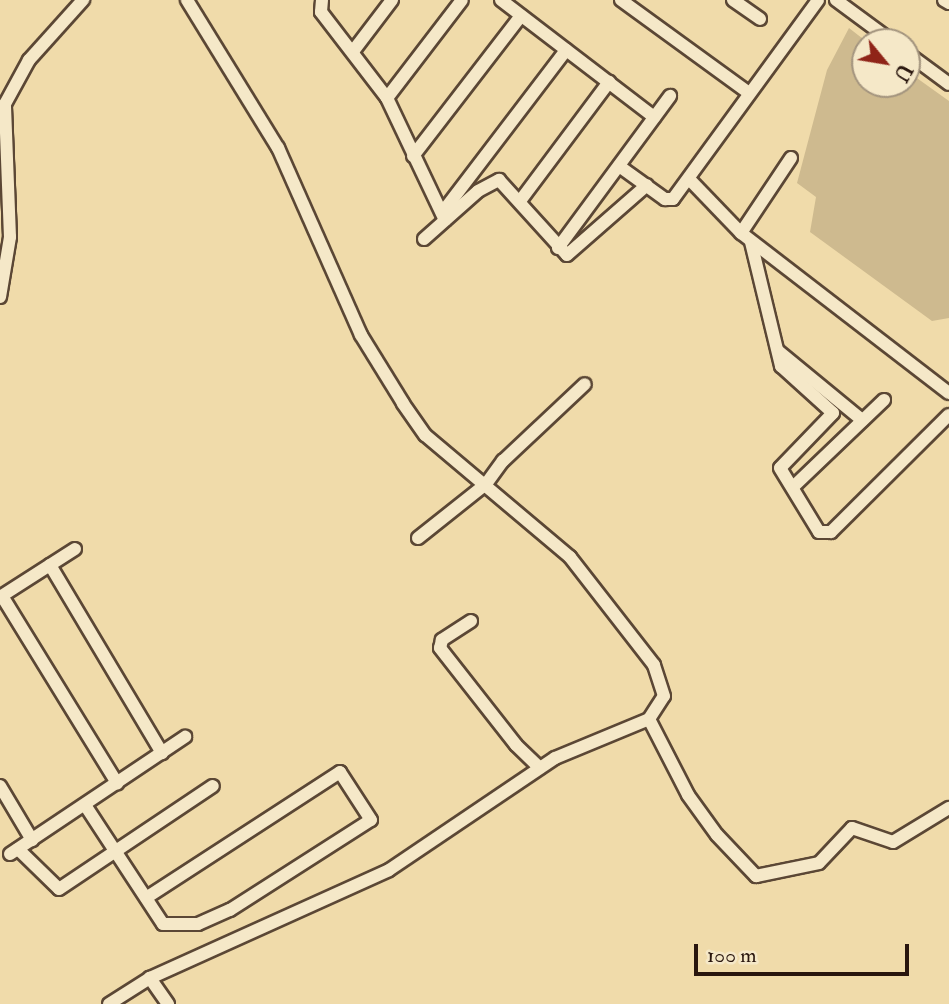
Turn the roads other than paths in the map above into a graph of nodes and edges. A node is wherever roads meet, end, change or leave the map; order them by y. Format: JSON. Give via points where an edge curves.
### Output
{"nodes":[{"id":1,"x":83,"y":0,"type":"edge"},
{"id":2,"x":187,"y":0,"type":"edge"},
{"id":3,"x":322,"y":0,"type":"edge"},
{"id":4,"x":392,"y":0,"type":"edge"},
{"id":5,"x":462,"y":0,"type":"edge"},
{"id":6,"x":500,"y":0,"type":"edge"},
{"id":7,"x":621,"y":0,"type":"edge"},
{"id":8,"x":818,"y":0,"type":"edge"},
{"id":9,"x":836,"y":0,"type":"edge"},
{"id":10,"x":944,"y":0,"type":"edge"},
{"id":11,"x":738,"y":2,"type":"edge"},
{"id":12,"x":949,"y":3,"type":"edge"},
{"id":13,"x":521,"y":16,"type":"junction"},
{"id":14,"x":760,"y":19,"type":"dead end"},
{"id":15,"x":873,"y":28,"type":"edge"},
{"id":16,"x":354,"y":50,"type":"junction"},
{"id":17,"x":566,"y":50,"type":"junction"},
{"id":18,"x":921,"y":63,"type":"edge"},
{"id":19,"x":609,"y":82,"type":"junction"},
{"id":20,"x":949,"y":84,"type":"edge"},
{"id":21,"x":749,"y":93,"type":"junction"},
{"id":22,"x":670,"y":96,"type":"dead end"},
{"id":23,"x":387,"y":98,"type":"junction"},
{"id":24,"x":654,"y":117,"type":"junction"},
{"id":25,"x":413,"y":156,"type":"junction"},
{"id":26,"x":791,"y":159,"type":"dead end"},
{"id":27,"x":619,"y":166,"type":"junction"},
{"id":28,"x":690,"y":180,"type":"junction"},
{"id":29,"x":647,"y":185,"type":"junction"},
{"id":30,"x":520,"y":201,"type":"junction"},
{"id":31,"x":443,"y":217,"type":"junction"},
{"id":32,"x":741,"y":233,"type":"junction"},
{"id":33,"x":424,"y":239,"type":"dead end"},
{"id":34,"x":751,"y":242,"type":"junction"},
{"id":35,"x":558,"y":248,"type":"junction"},
{"id":36,"x":0,"y":297,"type":"edge"},
{"id":37,"x":778,"y":351,"type":"junction"},
{"id":38,"x":585,"y":384,"type":"dead end"},
{"id":39,"x":949,"y":393,"type":"edge"},
{"id":40,"x":884,"y":400,"type":"dead end"},
{"id":41,"x":949,"y":415,"type":"edge"},
{"id":42,"x":862,"y":420,"type":"junction"},
{"id":43,"x":486,"y":484,"type":"junction"},
{"id":44,"x":793,"y":487,"type":"junction"},
{"id":45,"x":418,"y":538,"type":"dead end"},
{"id":46,"x":75,"y":549,"type":"dead end"},
{"id":47,"x":50,"y":565,"type":"junction"},
{"id":48,"x":1,"y":597,"type":"edge"},
{"id":49,"x":471,"y":621,"type":"dead end"},
{"id":50,"x":649,"y":719,"type":"junction"},
{"id":51,"x":185,"y":737,"type":"dead end"},
{"id":52,"x":162,"y":753,"type":"junction"},
{"id":53,"x":540,"y":768,"type":"junction"},
{"id":54,"x":117,"y":783,"type":"junction"},
{"id":55,"x":0,"y":786,"type":"edge"},
{"id":56,"x":213,"y":786,"type":"dead end"},
{"id":57,"x":85,"y":805,"type":"junction"},
{"id":58,"x":949,"y":808,"type":"edge"},
{"id":59,"x":32,"y":840,"type":"junction"},
{"id":60,"x":116,"y":851,"type":"junction"},
{"id":61,"x":146,"y":898,"type":"junction"},
{"id":62,"x":150,"y":978,"type":"junction"},
{"id":63,"x":109,"y":1004,"type":"edge"},
{"id":64,"x":168,"y":1004,"type":"edge"}],
"edges":[{"from":1,"to":36,"type":"street","via":[[29,60],[5,104],[9,237]]},
{"from":2,"to":43,"type":"street","via":[[278,148],[310,226],[382,370],[425,435]]},
{"from":3,"to":16,"type":"street","via":[[321,12]]},
{"from":4,"to":16,"type":"street"},
{"from":5,"to":23,"type":"street"},
{"from":6,"to":13,"type":"street"},
{"from":7,"to":21,"type":"street"},
{"from":8,"to":21,"type":"street"},
{"from":9,"to":15,"type":"street"},
{"from":10,"to":12,"type":"street"},
{"from":11,"to":14,"type":"street"},
{"from":13,"to":17,"type":"street"},
{"from":13,"to":25,"type":"street"},
{"from":16,"to":23,"type":"street"},
{"from":17,"to":19,"type":"street"},
{"from":17,"to":31,"type":"street"},
{"from":18,"to":20,"type":"street"},
{"from":19,"to":24,"type":"street"},
{"from":19,"to":30,"type":"street"},
{"from":21,"to":28,"type":"street"},
{"from":22,"to":24,"type":"street"},
{"from":23,"to":25,"type":"street"},
{"from":24,"to":27,"type":"street"},
{"from":25,"to":31,"type":"street"},
{"from":26,"to":32,"type":"street"},
{"from":27,"to":29,"type":"street"},
{"from":27,"to":35,"type":"street"},
{"from":28,"to":29,"type":"street","via":[[671,200]]},
{"from":28,"to":32,"type":"street"},
{"from":29,"to":35,"type":"street","via":[[568,254]]},
{"from":30,"to":31,"type":"street","via":[[505,183],[495,181]]},
{"from":30,"to":35,"type":"street"},
{"from":31,"to":33,"type":"street"},
{"from":32,"to":34,"type":"street"},
{"from":34,"to":37,"type":"street"},
{"from":34,"to":39,"type":"street"},
{"from":37,"to":42,"type":"street"},
{"from":37,"to":44,"type":"street","via":[[781,366],[833,413],[782,463],[780,470]]},
{"from":38,"to":43,"type":"street","via":[[503,461]]},
{"from":40,"to":42,"type":"street"},
{"from":41,"to":44,"type":"street","via":[[829,534],[819,532]]},
{"from":42,"to":44,"type":"street"},
{"from":43,"to":45,"type":"street"},
{"from":43,"to":50,"type":"street","via":[[570,557],[654,665],[664,696]]},
{"from":46,"to":47,"type":"street"},
{"from":47,"to":48,"type":"street"},
{"from":47,"to":52,"type":"street"},
{"from":48,"to":54,"type":"street"},
{"from":49,"to":53,"type":"street","via":[[442,640],[440,648],[516,746]]},
{"from":50,"to":53,"type":"street","via":[[574,748]]},
{"from":50,"to":58,"type":"street","via":[[688,795],[716,835],[756,876],[819,863],[852,828],[893,842]]},
{"from":51,"to":52,"type":"street"},
{"from":52,"to":54,"type":"street"},
{"from":53,"to":62,"type":"street","via":[[389,870]]},
{"from":54,"to":57,"type":"street"},
{"from":55,"to":59,"type":"street"},
{"from":56,"to":60,"type":"street"},
{"from":57,"to":59,"type":"street"},
{"from":57,"to":60,"type":"street"},
{"from":59,"to":60,"type":"street","via":[[14,852],[59,889]]},
{"from":60,"to":61,"type":"street"},
{"from":61,"to":61,"type":"street","via":[[163,924],[198,924],[230,910],[372,820],[340,772]]},
{"from":62,"to":63,"type":"street"},
{"from":62,"to":64,"type":"street"}]}
